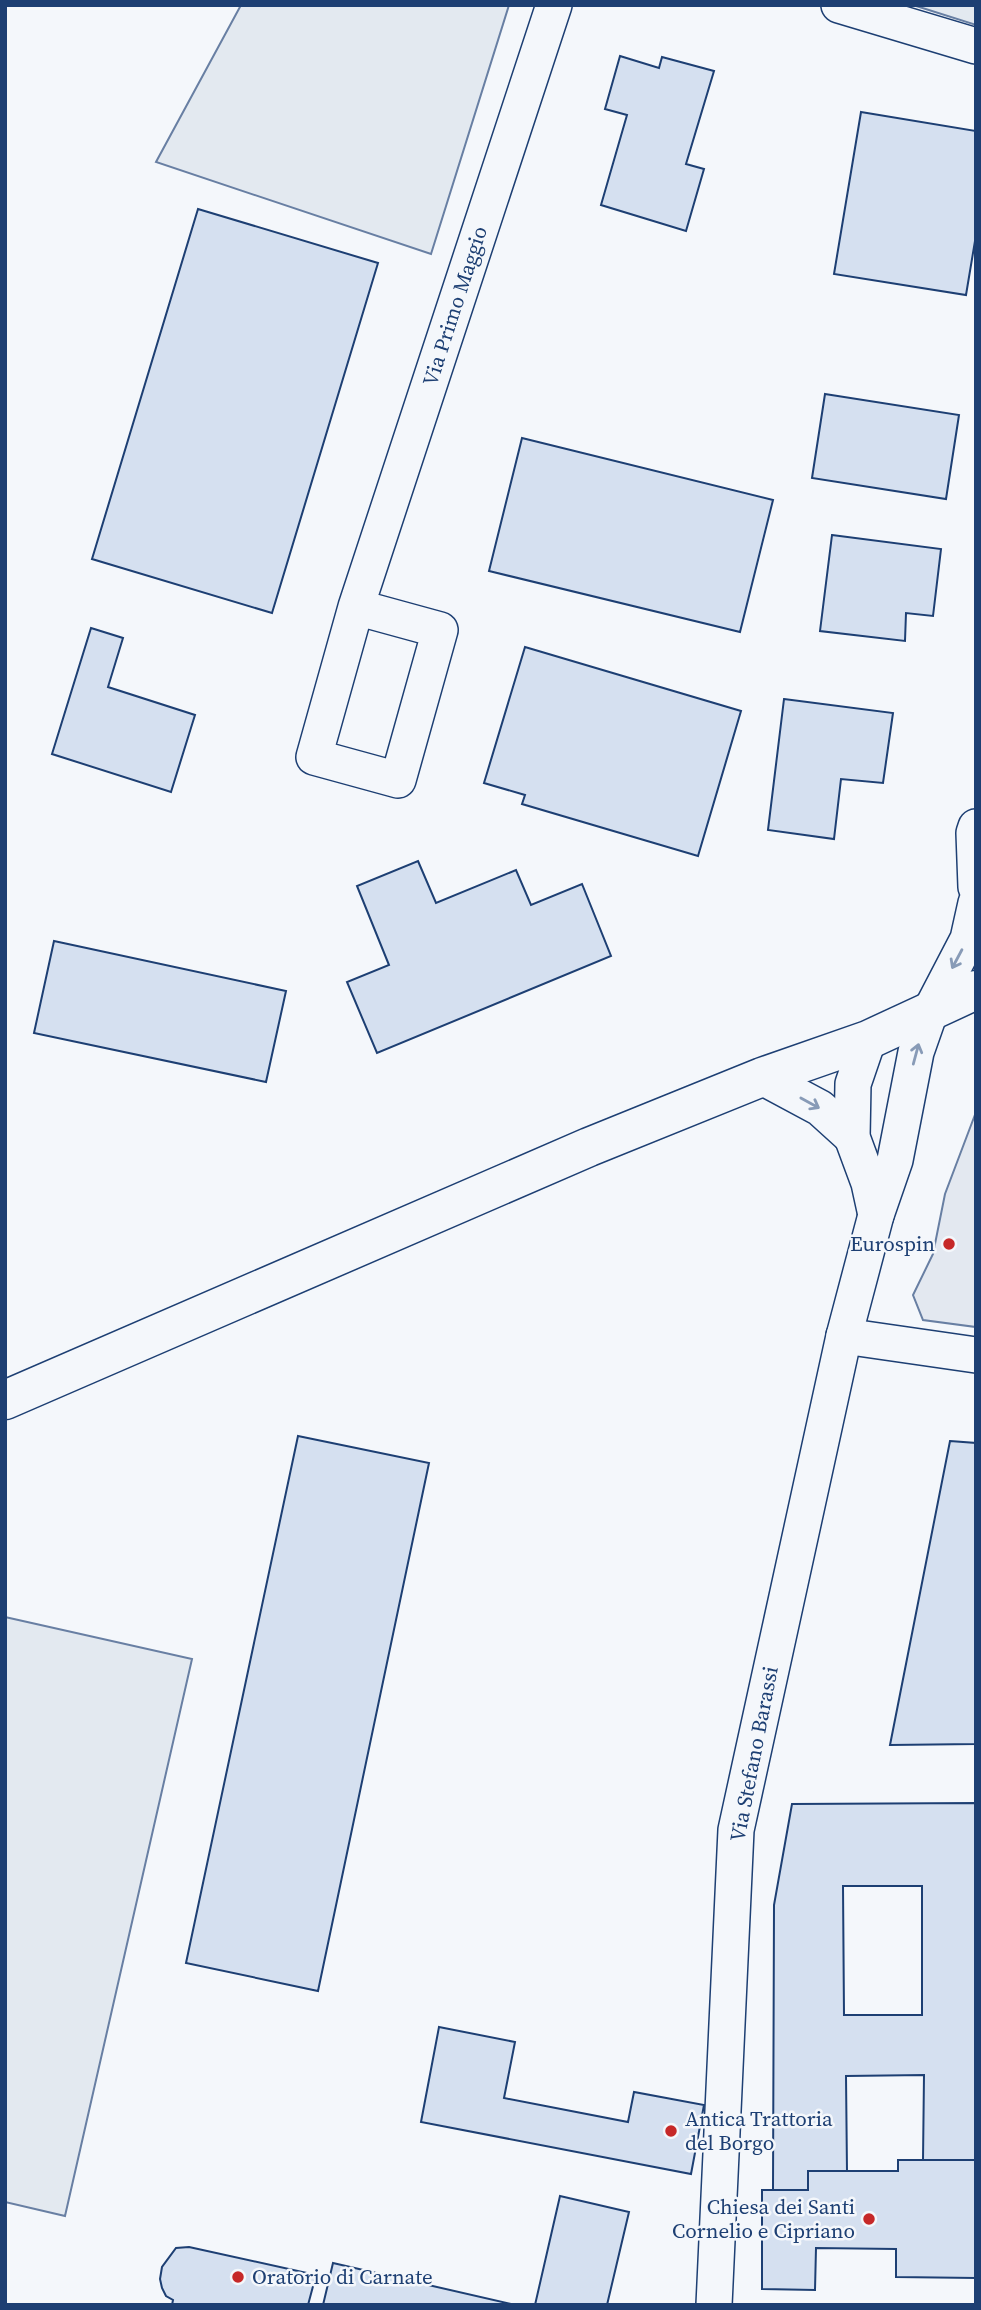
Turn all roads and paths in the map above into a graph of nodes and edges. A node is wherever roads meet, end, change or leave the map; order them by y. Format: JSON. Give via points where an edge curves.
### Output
{"nodes":[{"id":1,"x":554,"y":5,"type":"edge"},
{"id":2,"x":839,"y":5,"type":"edge"},
{"id":3,"x":976,"y":46,"type":"edge"},
{"id":4,"x":356,"y":607,"type":"junction"},
{"id":5,"x":976,"y":827,"type":"edge"},
{"id":6,"x":976,"y":887,"type":"edge"},
{"id":7,"x":976,"y":903,"type":"edge"},
{"id":8,"x":976,"y":990,"type":"edge"},
{"id":9,"x":930,"y":1012,"type":"junction"},
{"id":10,"x":868,"y":1040,"type":"junction"},
{"id":11,"x":762,"y":1077,"type":"junction"},
{"id":12,"x":902,"y":1116,"type":"junction"},
{"id":13,"x":852,"y":1138,"type":"junction"},
{"id":14,"x":876,"y":1215,"type":"junction"},
{"id":15,"x":844,"y":1336,"type":"junction"},
{"id":16,"x":976,"y":1355,"type":"edge"},
{"id":17,"x":5,"y":1401,"type":"edge"},
{"id":18,"x":714,"y":2305,"type":"edge"}],
"edges":[{"from":1,"to":4,"type":"street","name":"Via Primo Maggio"},
{"from":2,"to":3,"type":"street"},
{"from":4,"to":4,"type":"street","name":"Via Primo Maggio","via":[[314,757],[398,780],[440,630]]},
{"from":5,"to":6,"type":"street"},
{"from":7,"to":9,"type":"street","name":"Via Stefano Barassi","one_way":true,"via":[[968,939]]},
{"from":8,"to":9,"type":"main road"},
{"from":9,"to":10,"type":"main road"},
{"from":12,"to":9,"type":"street","name":"Via Stefano Barassi","one_way":true},
{"from":10,"to":11,"type":"main road"},
{"from":10,"to":12,"type":"street"},
{"from":10,"to":13,"type":"street","name":"Via Stefano Barassi","via":[[853,1084]]},
{"from":11,"to":13,"type":"street","name":"Via Stefano Barassi","one_way":true,"via":[[820,1108]]},
{"from":11,"to":17,"type":"main road","via":[[589,1147]]},
{"from":12,"to":14,"type":"street","name":"Via Stefano Barassi","via":[[895,1160]]},
{"from":13,"to":14,"type":"street","name":"Via Stefano Barassi"},
{"from":14,"to":15,"type":"street","name":"Via Stefano Barassi"},
{"from":15,"to":16,"type":"street"},
{"from":15,"to":18,"type":"street","name":"Via Stefano Barassi","via":[[736,1830]]}]}
